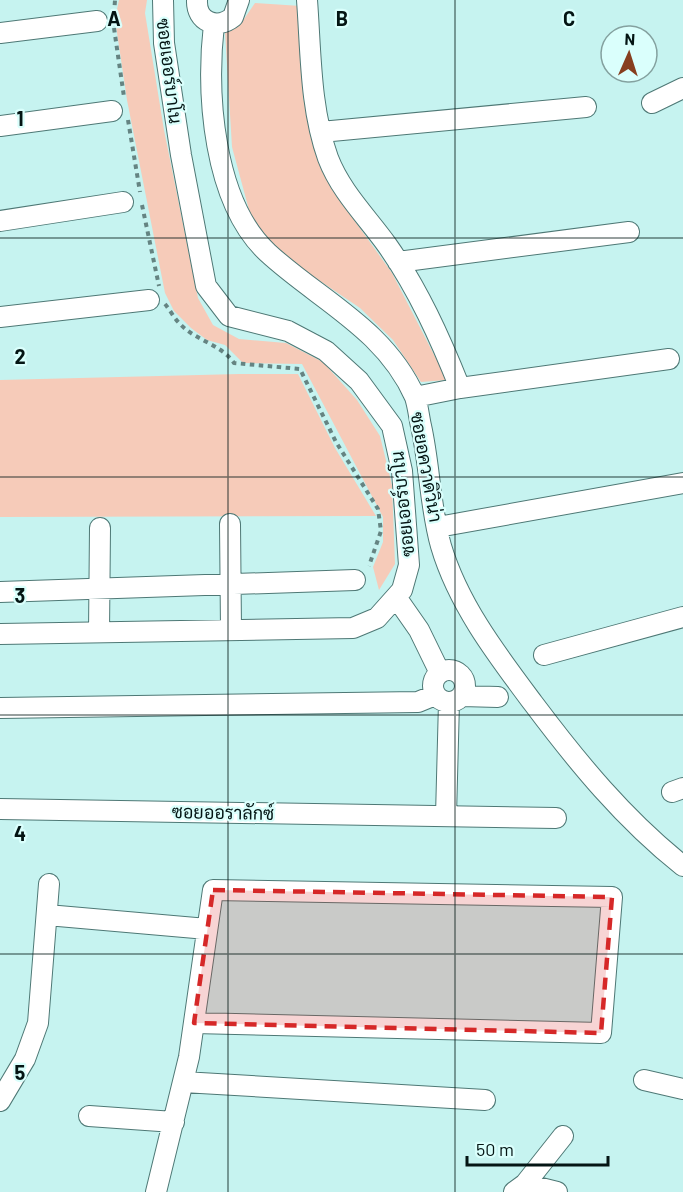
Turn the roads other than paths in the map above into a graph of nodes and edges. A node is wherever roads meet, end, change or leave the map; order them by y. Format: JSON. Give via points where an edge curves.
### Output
{"nodes":[{"id":1,"x":163,"y":0,"type":"edge"},
{"id":2,"x":197,"y":0,"type":"edge"},
{"id":3,"x":239,"y":0,"type":"edge"},
{"id":4,"x":307,"y":0,"type":"edge"},
{"id":5,"x":97,"y":21,"type":"dead end"},
{"id":6,"x":214,"y":24,"type":"junction"},
{"id":7,"x":0,"y":33,"type":"edge"},
{"id":8,"x":683,"y":88,"type":"edge"},
{"id":9,"x":652,"y":103,"type":"dead end"},
{"id":10,"x":586,"y":107,"type":"dead end"},
{"id":11,"x":112,"y":111,"type":"dead end"},
{"id":12,"x":0,"y":126,"type":"edge"},
{"id":13,"x":321,"y":132,"type":"junction"},
{"id":14,"x":123,"y":202,"type":"dead end"},
{"id":15,"x":0,"y":221,"type":"edge"},
{"id":16,"x":629,"y":231,"type":"dead end"},
{"id":17,"x":398,"y":262,"type":"junction"},
{"id":18,"x":150,"y":300,"type":"dead end"},
{"id":19,"x":0,"y":317,"type":"edge"},
{"id":20,"x":669,"y":359,"type":"dead end"},
{"id":21,"x":460,"y":388,"type":"junction"},
{"id":22,"x":415,"y":397,"type":"junction"},
{"id":23,"x":683,"y":483,"type":"edge"},
{"id":24,"x":230,"y":524,"type":"dead end"},
{"id":25,"x":438,"y":526,"type":"junction"},
{"id":26,"x":100,"y":528,"type":"dead end"},
{"id":27,"x":356,"y":580,"type":"dead end"},
{"id":28,"x":230,"y":585,"type":"junction"},
{"id":29,"x":99,"y":589,"type":"junction"},
{"id":30,"x":0,"y":592,"type":"edge"},
{"id":31,"x":396,"y":597,"type":"junction"},
{"id":32,"x":683,"y":616,"type":"edge"},
{"id":33,"x":231,"y":630,"type":"junction"},
{"id":34,"x":99,"y":632,"type":"junction"},
{"id":35,"x":0,"y":634,"type":"edge"},
{"id":36,"x":544,"y":655,"type":"dead end"},
{"id":37,"x":440,"y":673,"type":"junction"},
{"id":38,"x":498,"y":697,"type":"dead end"},
{"id":39,"x":449,"y":698,"type":"junction"},
{"id":40,"x":0,"y":708,"type":"edge"},
{"id":41,"x":0,"y":809,"type":"edge"},
{"id":42,"x":446,"y":816,"type":"junction"},
{"id":43,"x":556,"y":818,"type":"dead end"},
{"id":44,"x":683,"y":866,"type":"edge"},
{"id":45,"x":49,"y":884,"type":"dead end"},
{"id":46,"x":47,"y":915,"type":"junction"},
{"id":47,"x":207,"y":929,"type":"junction"},
{"id":48,"x":194,"y":1023,"type":"junction"},
{"id":49,"x":644,"y":1080,"type":"dead end"},
{"id":50,"x":183,"y":1082,"type":"junction"},
{"id":51,"x":683,"y":1089,"type":"edge"},
{"id":52,"x":485,"y":1100,"type":"dead end"},
{"id":53,"x":0,"y":1101,"type":"edge"},
{"id":54,"x":89,"y":1116,"type":"dead end"},
{"id":55,"x":174,"y":1122,"type":"junction"},
{"id":56,"x":563,"y":1136,"type":"dead end"},
{"id":57,"x":519,"y":1188,"type":"edge"},
{"id":58,"x":156,"y":1192,"type":"edge"},
{"id":59,"x":557,"y":1192,"type":"edge"}],
"edges":[{"from":1,"to":31,"type":"street","name":"ซอยเออร์บาโน","via":[[164,43],[206,286],[229,316],[288,331],[326,351],[359,381],[392,426],[402,471],[409,565]]},
{"from":2,"to":6,"type":"street","via":[[202,17]]},
{"from":3,"to":6,"type":"street","via":[[233,17]]},
{"from":4,"to":13,"type":"street","via":[[316,117]]},
{"from":5,"to":7,"type":"street"},
{"from":6,"to":22,"type":"street","name":"ซอยอควาดิวิน่า","via":[[213,120],[225,179],[243,222],[267,252],[348,313],[387,352]]},
{"from":8,"to":9,"type":"street"},
{"from":10,"to":13,"type":"street"},
{"from":11,"to":12,"type":"street"},
{"from":13,"to":17,"type":"street","via":[[346,194]]},
{"from":14,"to":15,"type":"street"},
{"from":16,"to":17,"type":"street"},
{"from":17,"to":21,"type":"street","via":[[424,305]]},
{"from":18,"to":19,"type":"street"},
{"from":20,"to":21,"type":"street"},
{"from":21,"to":22,"type":"street"},
{"from":22,"to":25,"type":"street","name":"ซอยอควาดิวิน่า"},
{"from":23,"to":25,"type":"street"},
{"from":24,"to":28,"type":"street"},
{"from":25,"to":44,"type":"street","name":"ซอยอควาดิวิน่า","via":[[449,570],[499,658],[616,805]]},
{"from":26,"to":29,"type":"street"},
{"from":27,"to":28,"type":"street"},
{"from":28,"to":29,"type":"street"},
{"from":28,"to":33,"type":"street"},
{"from":29,"to":30,"type":"street"},
{"from":29,"to":34,"type":"street"},
{"from":31,"to":33,"type":"street","name":"ซอยเออร์บาโน","via":[[377,618],[353,628]]},
{"from":31,"to":37,"type":"street","via":[[419,630]]},
{"from":32,"to":36,"type":"street"},
{"from":33,"to":34,"type":"street","name":"ซอยเออร์บาโน"},
{"from":34,"to":35,"type":"street","name":"ซอยเออร์บาโน"},
{"from":37,"to":39,"type":"street","via":[[434,681]]},
{"from":37,"to":39,"type":"street","via":[[451,670],[460,675],[465,685]]},
{"from":38,"to":39,"type":"street"},
{"from":39,"to":40,"type":"street","via":[[418,702]]},
{"from":39,"to":42,"type":"street"},
{"from":41,"to":42,"type":"street","name":"ซอยออราลักซ์"},
{"from":42,"to":43,"type":"street","name":"ซอยออราลักซ์"},
{"from":45,"to":46,"type":"street"},
{"from":46,"to":47,"type":"street"},
{"from":46,"to":53,"type":"street","via":[[38,1023],[25,1059]]},
{"from":47,"to":48,"type":"street"},
{"from":47,"to":48,"type":"street","via":[[213,890],[612,897],[601,1033]]},
{"from":48,"to":50,"type":"street"},
{"from":49,"to":51,"type":"street"},
{"from":50,"to":52,"type":"street"},
{"from":50,"to":55,"type":"street"},
{"from":54,"to":55,"type":"street"},
{"from":55,"to":58,"type":"street"},
{"from":56,"to":57,"type":"street"},
{"from":57,"to":59,"type":"street"}]}
